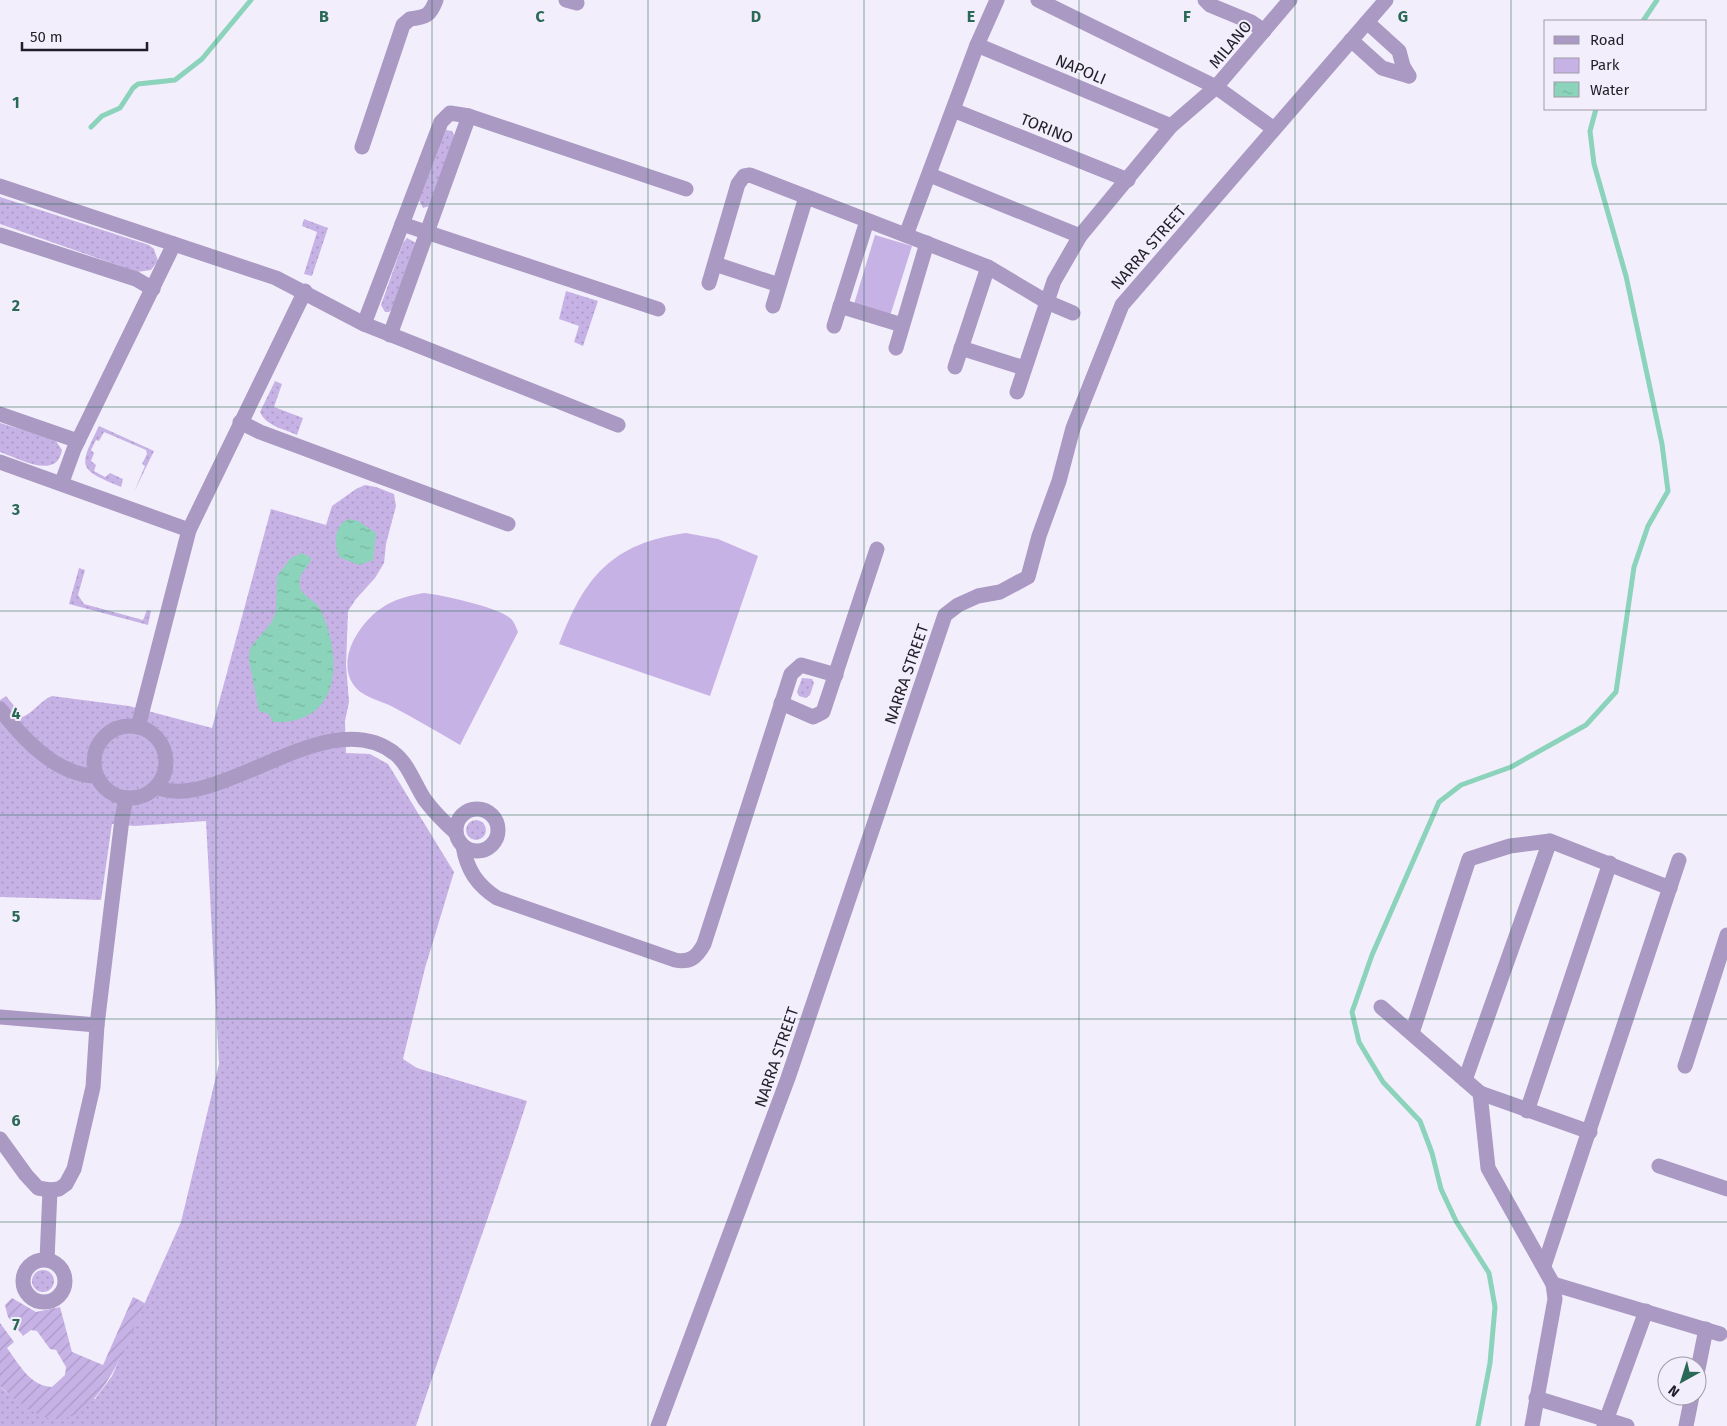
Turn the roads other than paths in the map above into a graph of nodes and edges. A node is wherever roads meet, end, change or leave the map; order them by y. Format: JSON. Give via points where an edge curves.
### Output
{"nodes":[{"id":1,"x":436,"y":0,"type":"edge"},
{"id":2,"x":997,"y":0,"type":"edge"},
{"id":3,"x":1038,"y":0,"type":"edge"},
{"id":4,"x":1205,"y":0,"type":"edge"},
{"id":5,"x":1290,"y":0,"type":"edge"},
{"id":6,"x":1386,"y":0,"type":"edge"},
{"id":7,"x":1366,"y":22,"type":"junction"},
{"id":8,"x":1264,"y":30,"type":"junction"},
{"id":9,"x":1351,"y":40,"type":"junction"},
{"id":10,"x":977,"y":44,"type":"junction"},
{"id":11,"x":1216,"y":87,"type":"junction"},
{"id":12,"x":953,"y":110,"type":"junction"},
{"id":13,"x":469,"y":116,"type":"junction"},
{"id":14,"x":1171,"y":126,"type":"junction"},
{"id":15,"x":1274,"y":129,"type":"junction"},
{"id":16,"x":362,"y":147,"type":"dead end"},
{"id":17,"x":930,"y":175,"type":"junction"},
{"id":18,"x":1128,"y":180,"type":"junction"},
{"id":19,"x":0,"y":186,"type":"edge"},
{"id":20,"x":686,"y":189,"type":"dead end"},
{"id":21,"x":806,"y":197,"type":"junction"},
{"id":22,"x":867,"y":221,"type":"junction"},
{"id":23,"x":402,"y":224,"type":"junction"},
{"id":24,"x":427,"y":233,"type":"junction"},
{"id":25,"x":0,"y":235,"type":"edge"},
{"id":26,"x":906,"y":235,"type":"junction"},
{"id":27,"x":1080,"y":236,"type":"junction"},
{"id":28,"x":927,"y":243,"type":"junction"},
{"id":29,"x":174,"y":244,"type":"junction"},
{"id":30,"x":715,"y":264,"type":"junction"},
{"id":31,"x":988,"y":267,"type":"junction"},
{"id":32,"x":709,"y":283,"type":"dead end"},
{"id":33,"x":779,"y":285,"type":"junction"},
{"id":34,"x":153,"y":289,"type":"junction"},
{"id":35,"x":306,"y":291,"type":"junction"},
{"id":36,"x":1048,"y":302,"type":"junction"},
{"id":37,"x":773,"y":306,"type":"dead end"},
{"id":38,"x":840,"y":306,"type":"junction"},
{"id":39,"x":658,"y":309,"type":"dead end"},
{"id":40,"x":1073,"y":313,"type":"dead end"},
{"id":41,"x":364,"y":324,"type":"junction"},
{"id":42,"x":902,"y":325,"type":"junction"},
{"id":43,"x":834,"y":326,"type":"dead end"},
{"id":44,"x":390,"y":335,"type":"junction"},
{"id":45,"x":896,"y":348,"type":"dead end"},
{"id":46,"x":961,"y":348,"type":"junction"},
{"id":47,"x":955,"y":367,"type":"dead end"},
{"id":48,"x":1024,"y":368,"type":"junction"},
{"id":49,"x":1017,"y":392,"type":"dead end"},
{"id":50,"x":0,"y":414,"type":"edge"},
{"id":51,"x":240,"y":422,"type":"junction"},
{"id":52,"x":618,"y":424,"type":"dead end"},
{"id":53,"x":78,"y":441,"type":"junction"},
{"id":54,"x":0,"y":462,"type":"edge"},
{"id":55,"x":62,"y":482,"type":"junction"},
{"id":56,"x":508,"y":524,"type":"dead end"},
{"id":57,"x":189,"y":530,"type":"junction"},
{"id":58,"x":877,"y":549,"type":"dead end"},
{"id":59,"x":836,"y":675,"type":"junction"},
{"id":60,"x":781,"y":703,"type":"junction"},
{"id":61,"x":0,"y":709,"type":"edge"},
{"id":62,"x":138,"y":727,"type":"junction"},
{"id":63,"x":97,"y":776,"type":"junction"},
{"id":64,"x":156,"y":787,"type":"junction"},
{"id":65,"x":126,"y":798,"type":"junction"},
{"id":66,"x":1550,"y":842,"type":"junction"},
{"id":67,"x":1679,"y":860,"type":"dead end"},
{"id":68,"x":1610,"y":863,"type":"junction"},
{"id":69,"x":1670,"y":888,"type":"junction"},
{"id":70,"x":1727,"y":934,"type":"edge"},
{"id":71,"x":1381,"y":1007,"type":"dead end"},
{"id":72,"x":0,"y":1017,"type":"edge"},
{"id":73,"x":97,"y":1025,"type":"junction"},
{"id":74,"x":1412,"y":1033,"type":"junction"},
{"id":75,"x":1685,"y":1066,"type":"dead end"},
{"id":76,"x":1465,"y":1080,"type":"junction"},
{"id":77,"x":1480,"y":1093,"type":"junction"},
{"id":78,"x":1527,"y":1111,"type":"junction"},
{"id":79,"x":1590,"y":1132,"type":"junction"},
{"id":80,"x":0,"y":1139,"type":"edge"},
{"id":81,"x":1659,"y":1166,"type":"dead end"},
{"id":82,"x":1727,"y":1188,"type":"edge"},
{"id":83,"x":50,"y":1190,"type":"junction"},
{"id":84,"x":47,"y":1260,"type":"dead end"},
{"id":85,"x":1544,"y":1266,"type":"junction"},
{"id":86,"x":1552,"y":1284,"type":"junction"},
{"id":87,"x":1646,"y":1311,"type":"junction"},
{"id":88,"x":1704,"y":1356,"type":"edge"},
{"id":89,"x":1536,"y":1398,"type":"junction"},
{"id":90,"x":1690,"y":1406,"type":"edge"},
{"id":91,"x":1605,"y":1423,"type":"edge"},
{"id":92,"x":658,"y":1426,"type":"edge"},
{"id":93,"x":1532,"y":1426,"type":"edge"},
{"id":94,"x":1627,"y":1426,"type":"edge"},
{"id":95,"x":1686,"y":1426,"type":"edge"}],
"edges":[{"from":1,"to":16,"type":"street","via":[[432,10],[423,18],[410,18],[403,25]]},
{"from":2,"to":10,"type":"street"},
{"from":3,"to":11,"type":"street"},
{"from":4,"to":8,"type":"street"},
{"from":5,"to":8,"type":"street","name":"MILANO"},
{"from":6,"to":7,"type":"street","name":"NARRA STREET"},
{"from":7,"to":9,"type":"street","name":"NARRA STREET"},
{"from":7,"to":9,"type":"street","via":[[1399,51],[1409,76],[1382,68]]},
{"from":8,"to":11,"type":"street","name":"MILANO"},
{"from":9,"to":15,"type":"street","name":"NARRA STREET"},
{"from":10,"to":12,"type":"street"},
{"from":10,"to":14,"type":"street","name":"NAPOLI"},
{"from":11,"to":14,"type":"street","name":"MILANO"},
{"from":11,"to":15,"type":"street"},
{"from":12,"to":17,"type":"street"},
{"from":12,"to":18,"type":"street","name":"TORINO"},
{"from":13,"to":20,"type":"street"},
{"from":13,"to":23,"type":"street","via":[[450,114],[441,122]]},
{"from":13,"to":24,"type":"street"},
{"from":14,"to":18,"type":"street","name":"MILANO"},
{"from":15,"to":92,"type":"street","name":"NARRA STREET","via":[[1122,304],[1073,428],[1028,577],[1000,592],[978,596],[958,605],[945,615],[788,1078]]},
{"from":17,"to":26,"type":"street"},
{"from":17,"to":27,"type":"street"},
{"from":18,"to":27,"type":"street","name":"MILANO"},
{"from":19,"to":29,"type":"street"},
{"from":21,"to":22,"type":"street"},
{"from":21,"to":30,"type":"street","via":[[750,175],[744,176],[738,184]]},
{"from":21,"to":33,"type":"street"},
{"from":22,"to":26,"type":"street"},
{"from":22,"to":38,"type":"street"},
{"from":23,"to":24,"type":"street"},
{"from":23,"to":41,"type":"street"},
{"from":24,"to":39,"type":"street"},
{"from":24,"to":44,"type":"street"},
{"from":25,"to":34,"type":"street","via":[[136,280]]},
{"from":26,"to":28,"type":"street"},
{"from":27,"to":36,"type":"street","name":"MILANO","via":[[1054,281]]},
{"from":28,"to":31,"type":"street"},
{"from":28,"to":42,"type":"street"},
{"from":29,"to":34,"type":"street"},
{"from":29,"to":35,"type":"street"},
{"from":30,"to":32,"type":"street"},
{"from":30,"to":33,"type":"street"},
{"from":31,"to":36,"type":"street"},
{"from":31,"to":46,"type":"street"},
{"from":33,"to":37,"type":"street"},
{"from":34,"to":53,"type":"street"},
{"from":35,"to":41,"type":"street","via":[[326,306]]},
{"from":35,"to":51,"type":"street"},
{"from":36,"to":40,"type":"street"},
{"from":36,"to":48,"type":"street","name":"MILANO"},
{"from":38,"to":42,"type":"street"},
{"from":38,"to":43,"type":"street"},
{"from":41,"to":44,"type":"street"},
{"from":42,"to":45,"type":"street"},
{"from":44,"to":52,"type":"street"},
{"from":46,"to":47,"type":"street"},
{"from":46,"to":48,"type":"street"},
{"from":48,"to":49,"type":"street","name":"MILANO"},
{"from":50,"to":53,"type":"street"},
{"from":51,"to":56,"type":"street"},
{"from":51,"to":57,"type":"street"},
{"from":53,"to":55,"type":"street"},
{"from":54,"to":55,"type":"street"},
{"from":55,"to":57,"type":"street"},
{"from":57,"to":62,"type":"street"},
{"from":58,"to":59,"type":"street"},
{"from":59,"to":60,"type":"street","via":[[801,665],[791,674]]},
{"from":59,"to":60,"type":"street","via":[[819,716],[812,717]]},
{"from":60,"to":64,"type":"street","via":[[704,944],[693,959],[684,961],[497,898],[471,872],[460,839],[426,801],[399,757],[376,743],[361,740],[324,742],[217,783],[172,792]]},
{"from":61,"to":63,"type":"street","via":[[22,735],[53,761],[76,773]]},
{"from":62,"to":63,"type":"street","via":[[126,726],[104,737],[94,759]]},
{"from":62,"to":64,"type":"street","via":[[159,739],[165,750],[165,774]]},
{"from":63,"to":65,"type":"street","via":[[107,790]]},
{"from":64,"to":65,"type":"street","via":[[139,798]]},
{"from":65,"to":73,"type":"street"},
{"from":66,"to":68,"type":"street"},
{"from":66,"to":74,"type":"street","via":[[1510,846],[1469,859]]},
{"from":66,"to":76,"type":"street"},
{"from":67,"to":69,"type":"street"},
{"from":68,"to":69,"type":"street"},
{"from":68,"to":78,"type":"street"},
{"from":69,"to":79,"type":"street"},
{"from":70,"to":75,"type":"street"},
{"from":71,"to":74,"type":"street"},
{"from":72,"to":73,"type":"street"},
{"from":73,"to":83,"type":"street","via":[[93,1087],[74,1168],[66,1184]]},
{"from":74,"to":76,"type":"street"},
{"from":76,"to":77,"type":"street"},
{"from":77,"to":78,"type":"street"},
{"from":77,"to":85,"type":"street","via":[[1488,1168]]},
{"from":78,"to":79,"type":"street"},
{"from":79,"to":85,"type":"street"},
{"from":80,"to":83,"type":"street","via":[[32,1183]]},
{"from":81,"to":82,"type":"street"},
{"from":83,"to":84,"type":"street"},
{"from":85,"to":86,"type":"street"},
{"from":86,"to":87,"type":"street"},
{"from":86,"to":89,"type":"street","via":[[1555,1299]]},
{"from":87,"to":88,"type":"street","via":[[1713,1331]]},
{"from":87,"to":91,"type":"street"},
{"from":89,"to":91,"type":"street"},
{"from":89,"to":93,"type":"street"},
{"from":90,"to":95,"type":"street"},
{"from":91,"to":94,"type":"street"}]}
